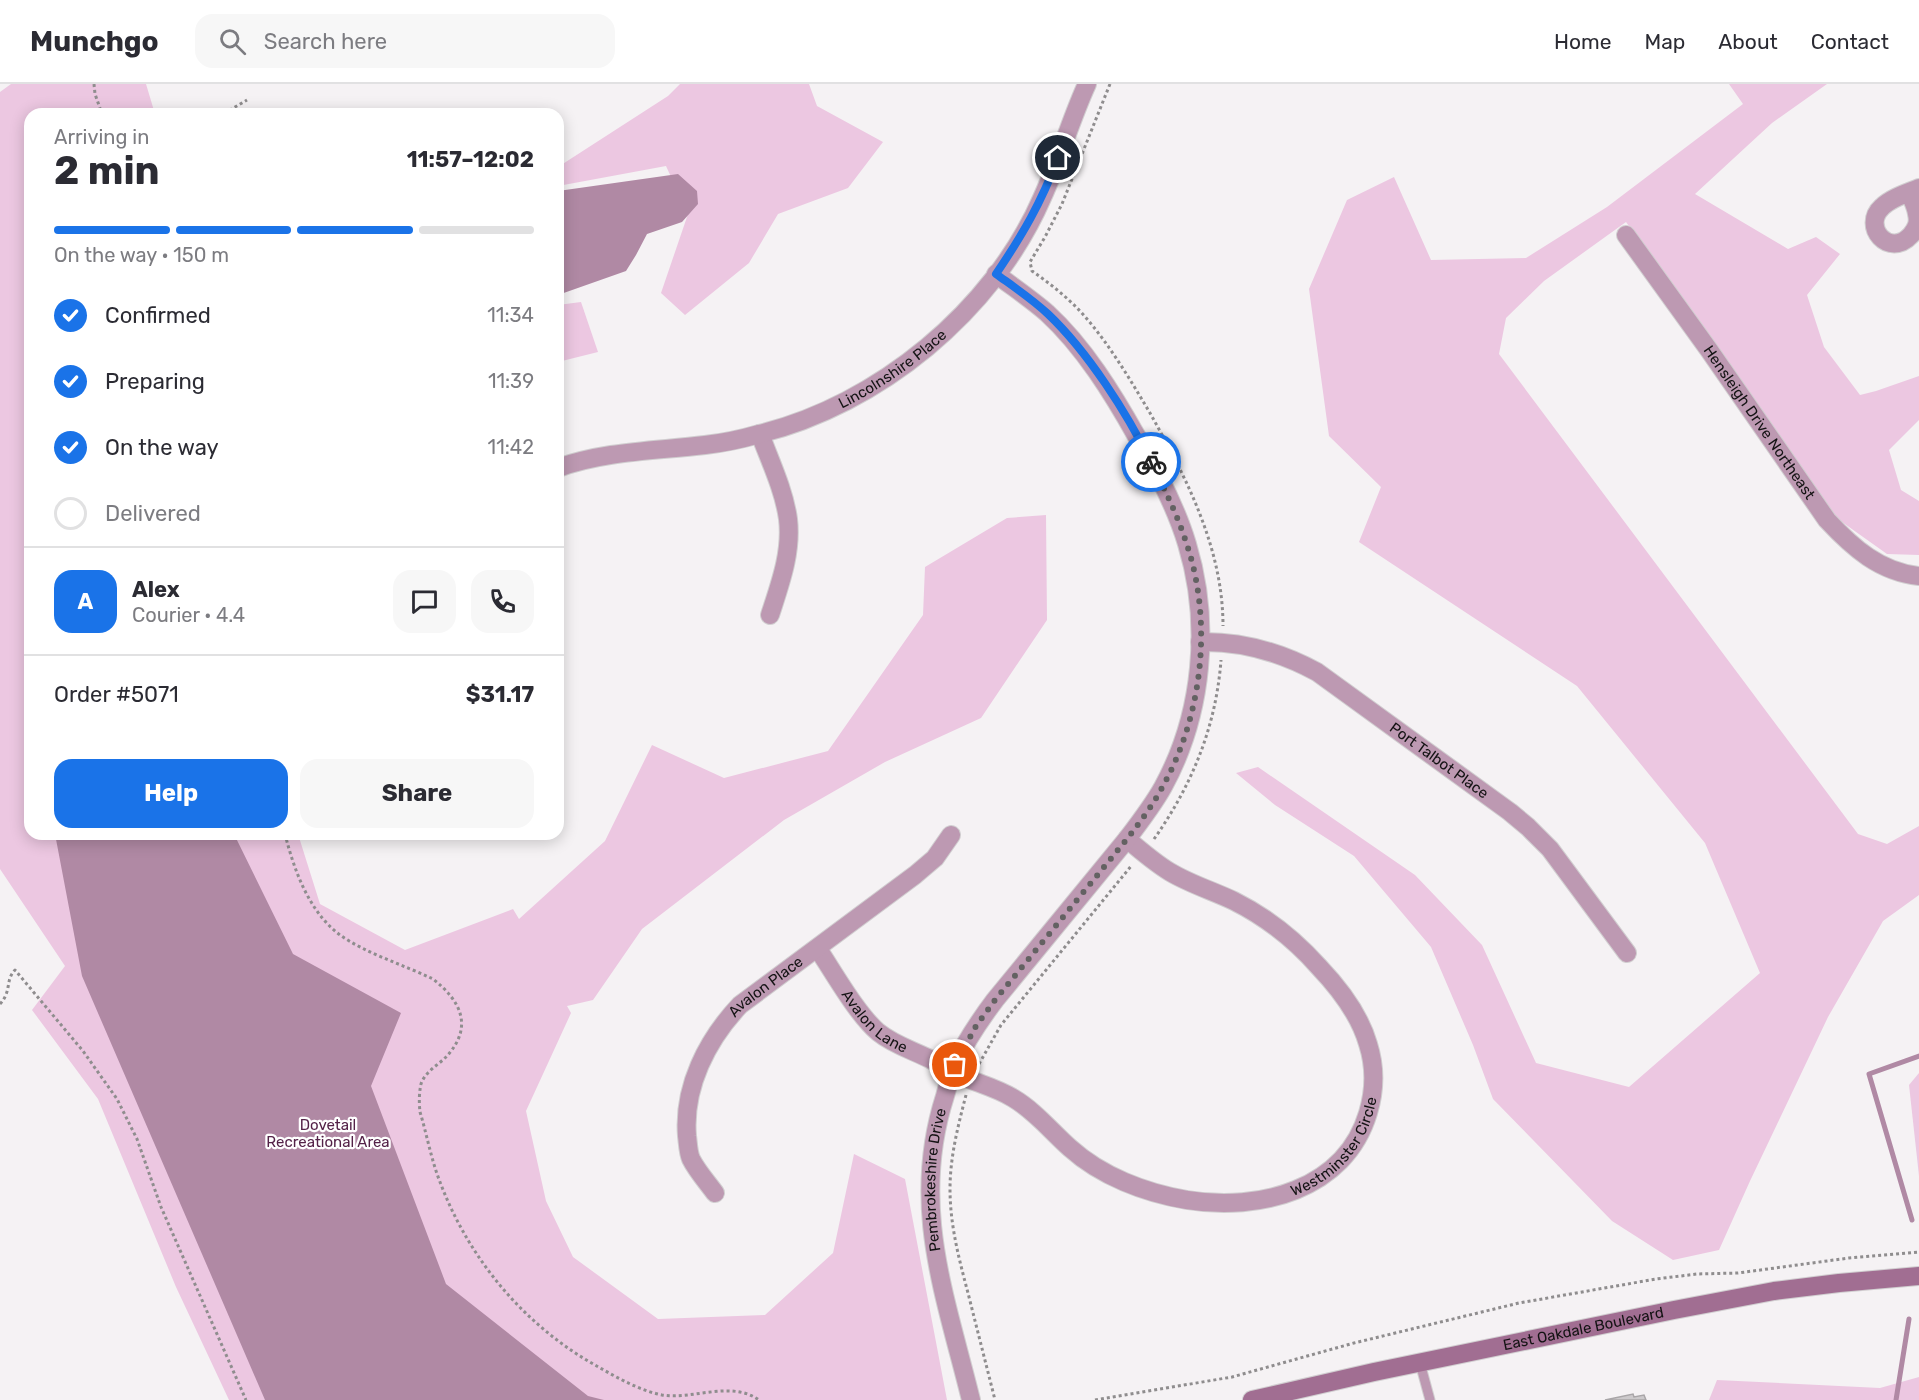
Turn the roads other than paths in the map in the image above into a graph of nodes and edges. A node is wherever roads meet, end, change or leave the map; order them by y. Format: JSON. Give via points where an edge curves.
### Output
{"nodes":[{"id":1,"x":1087,"y":84,"type":"edge"},
{"id":2,"x":1626,"y":235,"type":"dead end"},
{"id":3,"x":996,"y":274,"type":"junction"},
{"id":4,"x":760,"y":434,"type":"junction"},
{"id":5,"x":564,"y":466,"type":"edge"},
{"id":6,"x":1919,"y":576,"type":"edge"},
{"id":7,"x":770,"y":615,"type":"dead end"},
{"id":8,"x":1200,"y":642,"type":"junction"},
{"id":9,"x":951,"y":835,"type":"dead end"},
{"id":10,"x":1127,"y":839,"type":"junction"},
{"id":11,"x":818,"y":949,"type":"junction"},
{"id":12,"x":1627,"y":953,"type":"dead end"},
{"id":13,"x":952,"y":1072,"type":"junction"},
{"id":14,"x":715,"y":1193,"type":"dead end"},
{"id":15,"x":1919,"y":1276,"type":"edge"},
{"id":16,"x":1420,"y":1363,"type":"junction"},
{"id":17,"x":971,"y":1400,"type":"edge"},
{"id":18,"x":1252,"y":1400,"type":"edge"},
{"id":19,"x":1430,"y":1400,"type":"edge"}],
"edges":[{"from":1,"to":3,"type":"street","name":"Lincolnshire Place","via":[[1042,199]]},
{"from":2,"to":6,"type":"street","name":"Hensleigh Drive Northeast","via":[[1827,520],[1869,559]]},
{"from":3,"to":4,"type":"street","name":"Lincolnshire Place","via":[[946,331],[910,361],[846,401]]},
{"from":3,"to":8,"type":"street","name":"Pembrokeshire Drive","via":[[1064,330],[1092,365],[1149,459],[1187,544],[1195,576]]},
{"from":4,"to":5,"type":"street","name":"Lincolnshire Place","via":[[708,445],[614,454]]},
{"from":4,"to":7,"type":"street","via":[[788,520],[784,570]]},
{"from":8,"to":10,"type":"street","name":"Pembrokeshire Drive","via":[[1195,695],[1177,756],[1158,795]]},
{"from":8,"to":12,"type":"street","name":"Port Talbot Place","via":[[1241,643],[1293,659],[1317,672],[1510,812],[1550,849]]},
{"from":9,"to":11,"type":"street","name":"Avalon Place","via":[[935,858]]},
{"from":10,"to":13,"type":"street","name":"Pembrokeshire Drive","via":[[995,1000]]},
{"from":10,"to":13,"type":"street","name":"Westminster Circle","via":[[1172,873],[1263,918],[1293,941],[1344,997],[1368,1042],[1374,1083],[1365,1123],[1354,1145],[1339,1163],[1300,1189],[1240,1202],[1186,1200],[1153,1192],[1100,1169],[1072,1150],[1030,1109],[1010,1096]]},
{"from":11,"to":13,"type":"street","name":"Avalon Lane","via":[[877,1030],[896,1045]]},
{"from":11,"to":14,"type":"street","name":"Avalon Place","via":[[740,1005],[708,1048],[696,1072],[686,1126],[688,1150]]},
{"from":13,"to":17,"type":"street","name":"Pembrokeshire Drive","via":[[938,1115],[931,1157],[930,1221],[934,1252]]},
{"from":15,"to":16,"type":"main road","name":"East Oakdale Boulevard","via":[[1774,1291]]},
{"from":16,"to":18,"type":"main road","name":"East Oakdale Boulevard"},
{"from":16,"to":19,"type":"lane"}]}
